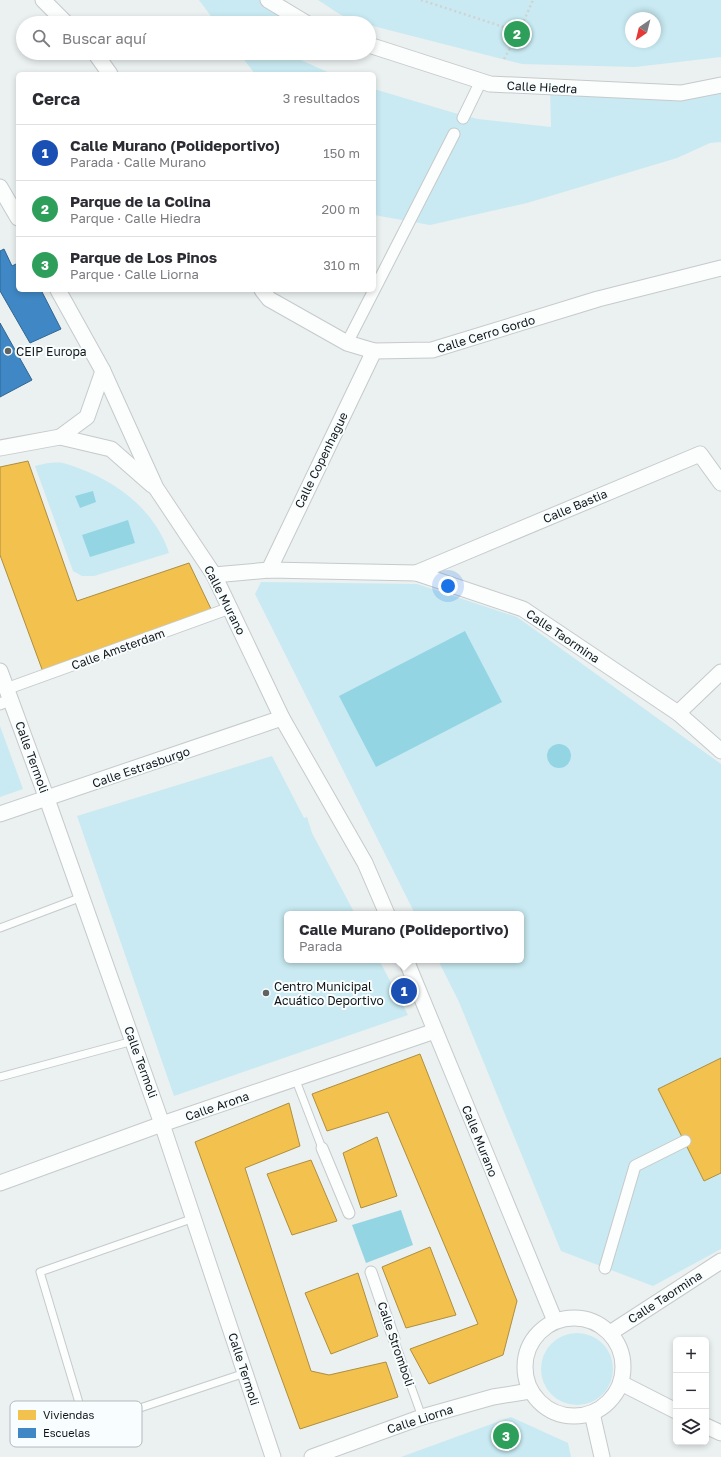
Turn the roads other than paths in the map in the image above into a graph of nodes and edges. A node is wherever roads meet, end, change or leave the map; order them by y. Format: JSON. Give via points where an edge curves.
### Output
{"nodes":[{"id":1,"x":43,"y":0,"type":"edge"},
{"id":2,"x":268,"y":0,"type":"edge"},
{"id":3,"x":59,"y":16,"type":"edge"},
{"id":4,"x":294,"y":16,"type":"edge"},
{"id":5,"x":376,"y":47,"type":"edge"},
{"id":6,"x":100,"y":60,"type":"edge"},
{"id":7,"x":109,"y":72,"type":"edge"},
{"id":8,"x":481,"y":82,"type":"junction"},
{"id":9,"x":721,"y":85,"type":"edge"},
{"id":10,"x":463,"y":118,"type":"dead end"},
{"id":11,"x":454,"y":134,"type":"dead end"},
{"id":12,"x":0,"y":187,"type":"edge"},
{"id":13,"x":16,"y":215,"type":"edge"},
{"id":14,"x":721,"y":268,"type":"edge"},
{"id":15,"x":376,"y":286,"type":"edge"},
{"id":16,"x":59,"y":292,"type":"edge"},
{"id":17,"x":264,"y":292,"type":"edge"},
{"id":18,"x":373,"y":292,"type":"edge"},
{"id":19,"x":347,"y":343,"type":"junction"},
{"id":20,"x":374,"y":351,"type":"junction"},
{"id":21,"x":103,"y":371,"type":"junction"},
{"id":22,"x":60,"y":437,"type":"junction"},
{"id":23,"x":0,"y":448,"type":"edge"},
{"id":24,"x":721,"y":484,"type":"edge"},
{"id":25,"x":156,"y":488,"type":"junction"},
{"id":26,"x":269,"y":570,"type":"junction"},
{"id":27,"x":416,"y":572,"type":"junction"},
{"id":28,"x":214,"y":575,"type":"junction"},
{"id":29,"x":230,"y":608,"type":"junction"},
{"id":30,"x":0,"y":671,"type":"edge"},
{"id":31,"x":721,"y":672,"type":"edge"},
{"id":32,"x":6,"y":698,"type":"edge"},
{"id":33,"x":678,"y":713,"type":"junction"},
{"id":34,"x":282,"y":718,"type":"junction"},
{"id":35,"x":721,"y":751,"type":"edge"},
{"id":36,"x":47,"y":799,"type":"junction"},
{"id":37,"x":0,"y":814,"type":"edge"},
{"id":38,"x":82,"y":897,"type":"junction"},
{"id":39,"x":386,"y":911,"type":"edge"},
{"id":40,"x":0,"y":928,"type":"edge"},
{"id":41,"x":407,"y":963,"type":"edge"},
{"id":42,"x":435,"y":1031,"type":"junction"},
{"id":43,"x":133,"y":1041,"type":"junction"},
{"id":44,"x":0,"y":1077,"type":"edge"},
{"id":45,"x":295,"y":1078,"type":"junction"},
{"id":46,"x":162,"y":1124,"type":"junction"},
{"id":47,"x":685,"y":1141,"type":"dead end"},
{"id":48,"x":322,"y":1148,"type":"joint"},
{"id":49,"x":0,"y":1183,"type":"edge"},
{"id":50,"x":349,"y":1213,"type":"dead end"},
{"id":51,"x":194,"y":1218,"type":"junction"},
{"id":52,"x":721,"y":1261,"type":"edge"},
{"id":53,"x":604,"y":1268,"type":"dead end"},
{"id":54,"x":371,"y":1272,"type":"dead end"},
{"id":55,"x":554,"y":1321,"type":"junction"},
{"id":56,"x":610,"y":1333,"type":"junction"},
{"id":57,"x":394,"y":1339,"type":"joint"},
{"id":58,"x":245,"y":1373,"type":"junction"},
{"id":59,"x":621,"y":1383,"type":"junction"},
{"id":60,"x":530,"y":1391,"type":"junction"},
{"id":61,"x":79,"y":1401,"type":"edge"},
{"id":62,"x":142,"y":1407,"type":"edge"},
{"id":63,"x":674,"y":1409,"type":"edge"},
{"id":64,"x":592,"y":1413,"type":"junction"},
{"id":65,"x":422,"y":1416,"type":"junction"},
{"id":66,"x":709,"y":1427,"type":"edge"},
{"id":67,"x":721,"y":1433,"type":"edge"},
{"id":68,"x":273,"y":1457,"type":"edge"},
{"id":69,"x":312,"y":1457,"type":"edge"},
{"id":70,"x":602,"y":1457,"type":"edge"}],
"edges":[{"from":1,"to":3,"type":"street"},
{"from":2,"to":4,"type":"street"},
{"from":5,"to":8,"type":"street","name":"Calle Hiedra"},
{"from":6,"to":7,"type":"street"},
{"from":8,"to":9,"type":"street","name":"Calle Hiedra","via":[[681,93]]},
{"from":8,"to":10,"type":"street"},
{"from":11,"to":15,"type":"street"},
{"from":12,"to":13,"type":"street"},
{"from":14,"to":20,"type":"street","name":"Calle Cerro Gordo","via":[[598,299],[432,350]]},
{"from":16,"to":21,"type":"street","name":"Calle Murano"},
{"from":17,"to":19,"type":"street","name":"Calle Cerro Gordo","via":[[269,299]]},
{"from":18,"to":19,"type":"street"},
{"from":19,"to":20,"type":"street","name":"Calle Cerro Gordo"},
{"from":20,"to":26,"type":"street","name":"Calle Copenhague"},
{"from":21,"to":22,"type":"street","via":[[87,417]]},
{"from":21,"to":25,"type":"street","name":"Calle Murano"},
{"from":22,"to":23,"type":"street"},
{"from":22,"to":25,"type":"street","via":[[110,449]]},
{"from":24,"to":27,"type":"street","name":"Calle Bastia","via":[[700,454]]},
{"from":25,"to":28,"type":"street","name":"Calle Murano"},
{"from":26,"to":27,"type":"street","name":"Calle Taormina"},
{"from":26,"to":28,"type":"street","name":"Calle Taormina"},
{"from":27,"to":33,"type":"street","name":"Calle Taormina","via":[[524,609]]},
{"from":28,"to":29,"type":"street","name":"Calle Murano"},
{"from":29,"to":32,"type":"street","name":"Calle Amsterdam"},
{"from":29,"to":34,"type":"street","name":"Calle Murano"},
{"from":30,"to":32,"type":"street","name":"Calle Termoli"},
{"from":31,"to":33,"type":"street"},
{"from":32,"to":36,"type":"street","name":"Calle Termoli"},
{"from":33,"to":35,"type":"street","name":"Calle Taormina"},
{"from":34,"to":36,"type":"street","name":"Calle Estrasburgo"},
{"from":34,"to":39,"type":"street","name":"Calle Murano","via":[[366,863]]},
{"from":36,"to":37,"type":"street","name":"Calle Estrasburgo"},
{"from":36,"to":38,"type":"street","name":"Calle Termoli"},
{"from":38,"to":40,"type":"lane"},
{"from":38,"to":43,"type":"street","name":"Calle Termoli"},
{"from":41,"to":42,"type":"street","name":"Calle Murano"},
{"from":42,"to":45,"type":"street","name":"Calle Arona"},
{"from":42,"to":55,"type":"street","name":"Calle Murano"},
{"from":43,"to":44,"type":"lane"},
{"from":43,"to":46,"type":"street","name":"Calle Termoli"},
{"from":45,"to":46,"type":"street","name":"Calle Arona"},
{"from":45,"to":48,"type":"lane"},
{"from":46,"to":49,"type":"street","name":"Calle Arona"},
{"from":46,"to":51,"type":"street","name":"Calle Termoli"},
{"from":47,"to":53,"type":"street","via":[[635,1166]]},
{"from":48,"to":50,"type":"street"},
{"from":51,"to":58,"type":"street","name":"Calle Termoli"},
{"from":51,"to":61,"type":"lane","via":[[40,1272]]},
{"from":52,"to":56,"type":"street","name":"Calle Taormina"},
{"from":54,"to":57,"type":"street","name":"Calle Stromboli"},
{"from":55,"to":56,"type":"street","via":[[569,1317],[584,1318]]},
{"from":55,"to":60,"type":"street","via":[[540,1330],[530,1343],[524,1359],[525,1376]]},
{"from":56,"to":59,"type":"street","via":[[623,1356],[624,1370]]},
{"from":57,"to":65,"type":"lane","name":"Calle Stromboli"},
{"from":58,"to":62,"type":"lane"},
{"from":58,"to":68,"type":"street","name":"Calle Termoli"},
{"from":59,"to":63,"type":"street"},
{"from":59,"to":64,"type":"street","via":[[605,1406]]},
{"from":60,"to":64,"type":"street","via":[[539,1403],[550,1411],[564,1416],[578,1417]]},
{"from":60,"to":65,"type":"street","name":"Calle Liorna","via":[[493,1397]]},
{"from":64,"to":70,"type":"street"},
{"from":65,"to":69,"type":"street","name":"Calle Liorna"},
{"from":66,"to":67,"type":"street"}]}
